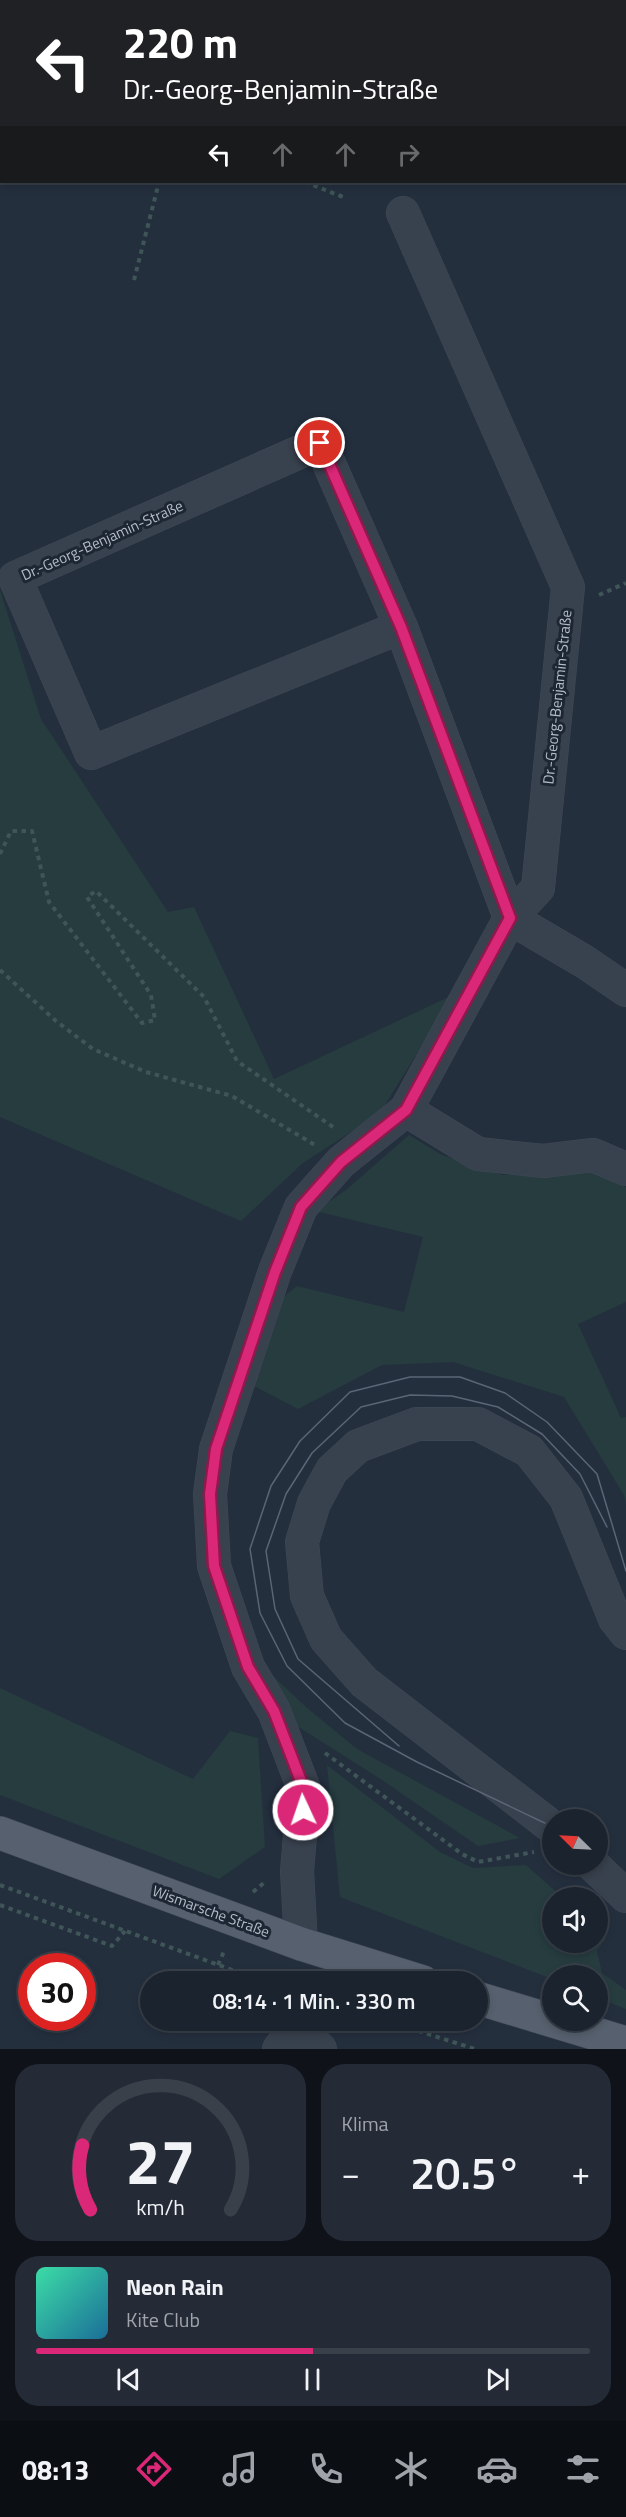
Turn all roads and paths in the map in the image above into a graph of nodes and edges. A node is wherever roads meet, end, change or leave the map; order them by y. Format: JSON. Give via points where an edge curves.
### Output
{"nodes":[{"id":1,"x":159,"y":183,"type":"edge"},
{"id":2,"x":308,"y":183,"type":"edge"},
{"id":3,"x":343,"y":197,"type":"dead end"},
{"id":4,"x":403,"y":213,"type":"dead end"},
{"id":5,"x":134,"y":280,"type":"dead end"},
{"id":6,"x":401,"y":627,"type":"junction"},
{"id":7,"x":0,"y":854,"type":"edge"},
{"id":8,"x":510,"y":918,"type":"junction"},
{"id":9,"x":0,"y":970,"type":"edge"},
{"id":10,"x":626,"y":990,"type":"edge"},
{"id":11,"x":406,"y":1110,"type":"junction"},
{"id":12,"x":291,"y":1130,"type":"dead end"},
{"id":13,"x":361,"y":1146,"type":"junction"},
{"id":14,"x":626,"y":1169,"type":"edge"},
{"id":15,"x":626,"y":1633,"type":"edge"},
{"id":16,"x":280,"y":1727,"type":"junction"},
{"id":17,"x":0,"y":1833,"type":"edge"},
{"id":18,"x":542,"y":1835,"type":"edge"},
{"id":19,"x":542,"y":1841,"type":"edge"},
{"id":20,"x":604,"y":1875,"type":"edge"},
{"id":21,"x":0,"y":1885,"type":"edge"},
{"id":22,"x":626,"y":1896,"type":"edge"},
{"id":23,"x":0,"y":1905,"type":"edge"},
{"id":24,"x":125,"y":1931,"type":"junction"},
{"id":25,"x":301,"y":1944,"type":"junction"},
{"id":26,"x":235,"y":1971,"type":"edge"},
{"id":27,"x":388,"y":1971,"type":"edge"},
{"id":28,"x":488,"y":2001,"type":"edge"},
{"id":29,"x":419,"y":2031,"type":"edge"},
{"id":30,"x":285,"y":2037,"type":"edge"},
{"id":31,"x":626,"y":2043,"type":"edge"},
{"id":32,"x":320,"y":2049,"type":"edge"},
{"id":33,"x":475,"y":2049,"type":"edge"}],
"edges":[{"from":1,"to":5,"type":"path"},
{"from":2,"to":3,"type":"path"},
{"from":4,"to":8,"type":"street","name":"Dr.-Georg-Benjamin-Straße","via":[[568,587],[538,888]]},
{"from":6,"to":6,"type":"street","name":"Dr.-Georg-Benjamin-Straße","via":[[320,443],[15,578],[91,753]]},
{"from":6,"to":8,"type":"street","name":"Dr.-Georg-Benjamin-Straße"},
{"from":7,"to":13,"type":"path","via":[[12,831],[32,831],[49,902],[142,1023],[155,1020],[151,995],[87,897],[96,891],[204,997],[237,1061]]},
{"from":8,"to":10,"type":"street"},
{"from":8,"to":11,"type":"street","name":"Dr.-Georg-Benjamin-Straße"},
{"from":9,"to":12,"type":"path","via":[[93,1050],[146,1072],[232,1096]]},
{"from":11,"to":13,"type":"street","name":"Dr.-Georg-Benjamin-Straße"},
{"from":11,"to":14,"type":"street","via":[[478,1154],[543,1161],[593,1155]]},
{"from":13,"to":16,"type":"street","name":"Dr.-Georg-Benjamin-Straße","via":[[341,1162],[301,1207],[216,1449],[210,1494],[214,1566],[248,1667]]},
{"from":15,"to":18,"type":"street","via":[[615,1619],[566,1498],[529,1451],[478,1424],[417,1424],[358,1446],[332,1470],[314,1503],[302,1542],[307,1596],[326,1639],[364,1682]]},
{"from":16,"to":19,"type":"path","via":[[317,1747],[478,1862]]},
{"from":16,"to":25,"type":"street","name":"Dr.-Georg-Benjamin-Straße","via":[[304,1789],[297,1871]]},
{"from":17,"to":25,"type":"main road","name":"Wismarsche Straße"},
{"from":20,"to":22,"type":"street"},
{"from":21,"to":24,"type":"path"},
{"from":23,"to":24,"type":"path","via":[[112,1946]]},
{"from":24,"to":26,"type":"path"},
{"from":25,"to":27,"type":"main road","name":"Wismarsche Straße"},
{"from":28,"to":31,"type":"main road"},
{"from":29,"to":33,"type":"path"},
{"from":30,"to":32,"type":"street"}]}
